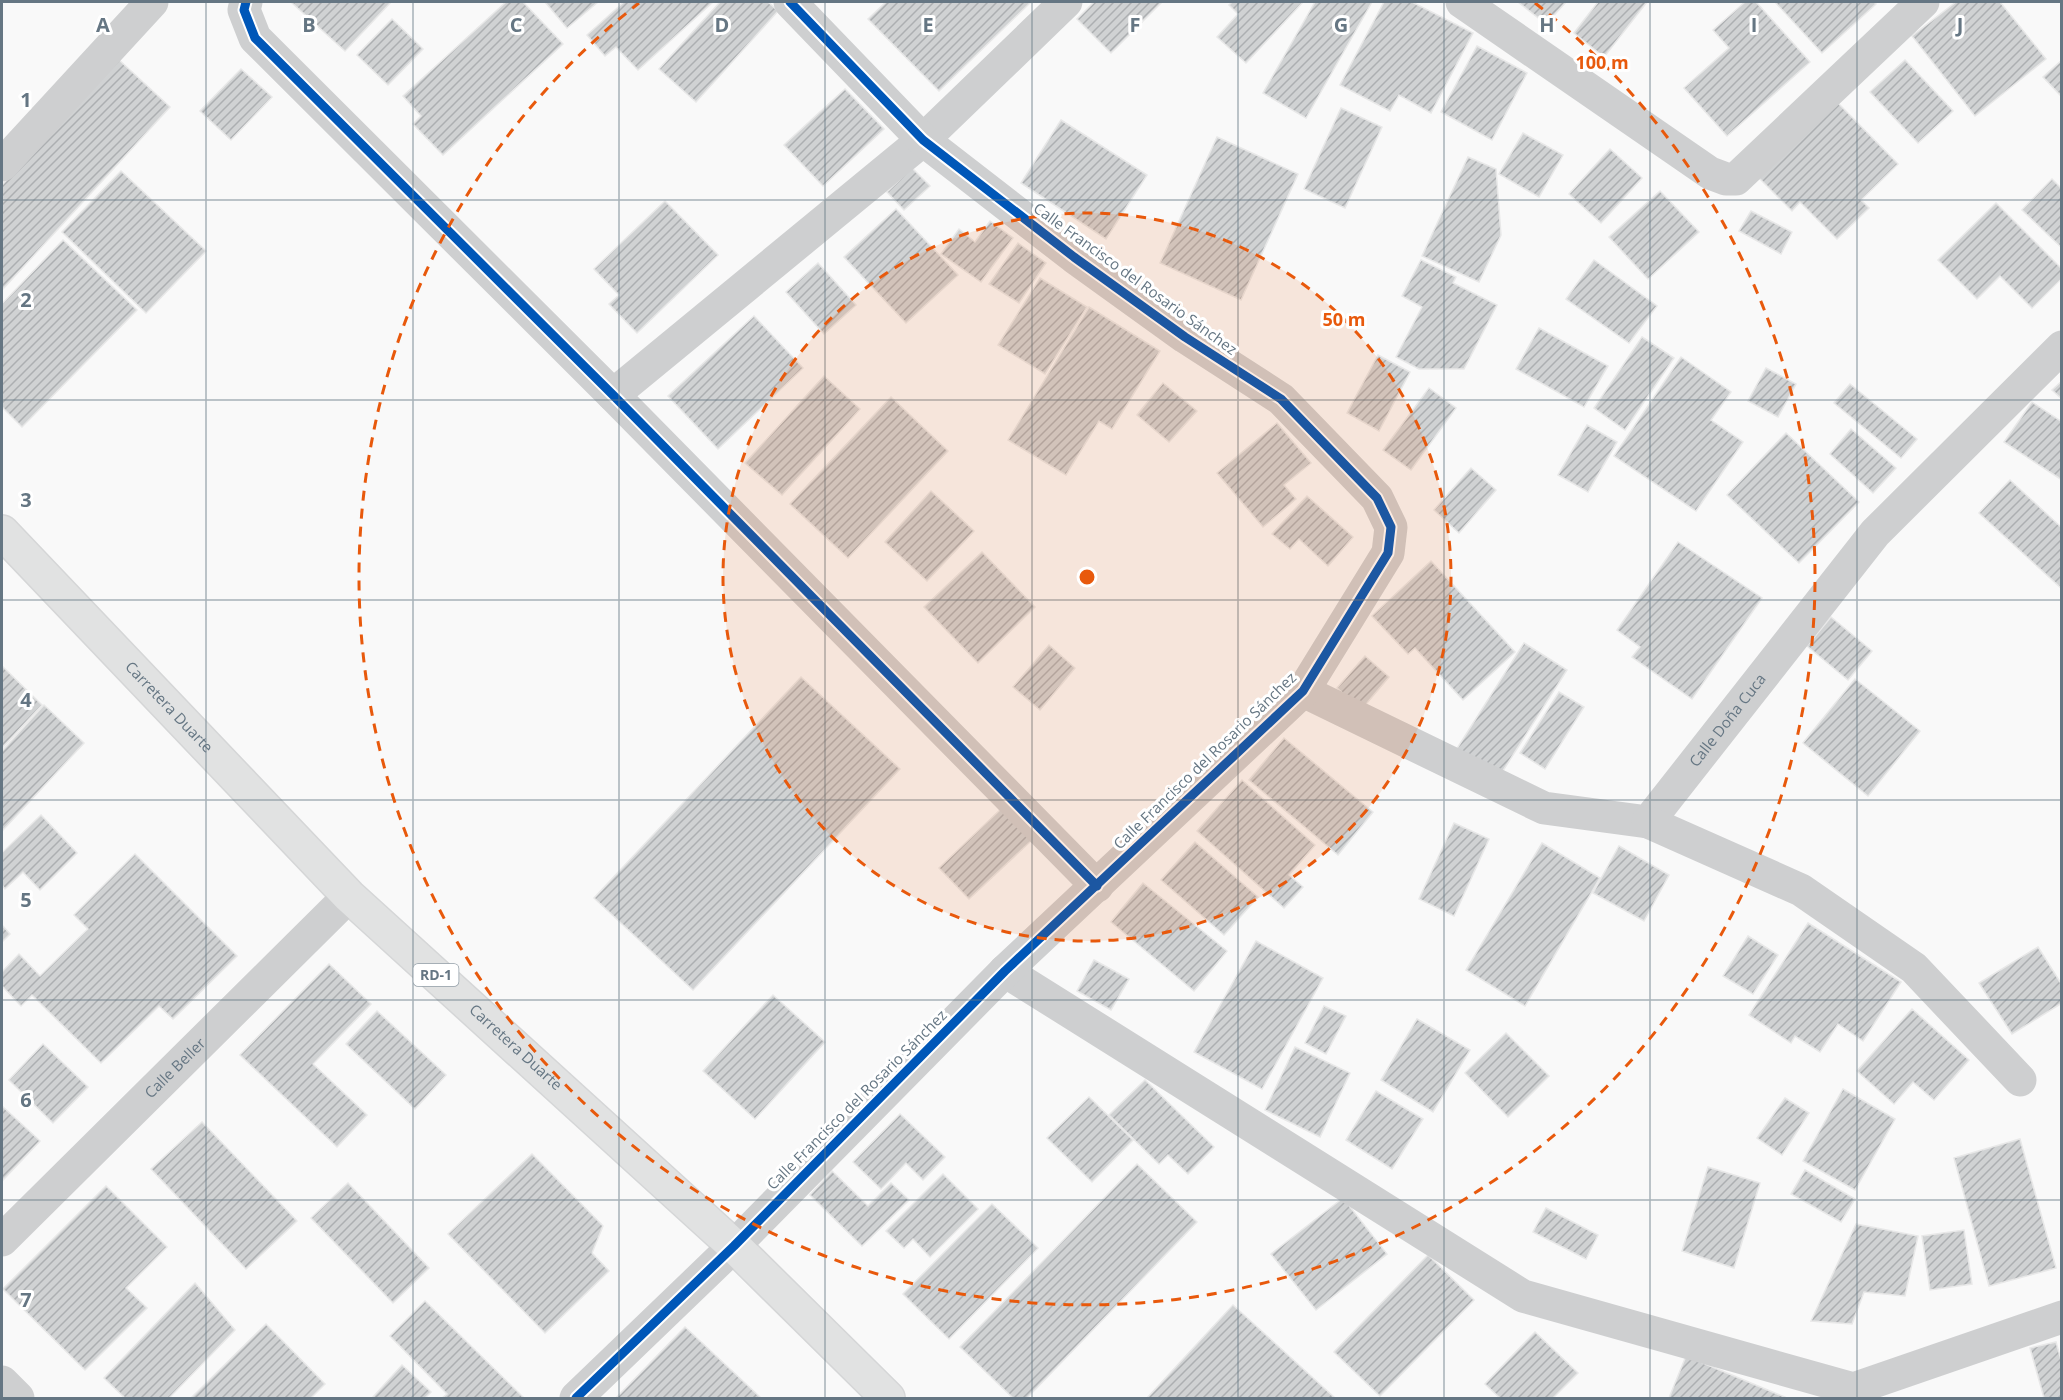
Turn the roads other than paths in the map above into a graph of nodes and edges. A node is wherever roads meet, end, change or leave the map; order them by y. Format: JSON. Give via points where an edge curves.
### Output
{"nodes":[{"id":1,"x":152,"y":2,"type":"edge"},
{"id":2,"x":246,"y":2,"type":"edge"},
{"id":3,"x":790,"y":2,"type":"edge"},
{"id":4,"x":1066,"y":2,"type":"edge"},
{"id":5,"x":1462,"y":2,"type":"edge"},
{"id":6,"x":1923,"y":2,"type":"edge"},
{"id":7,"x":923,"y":140,"type":"junction"},
{"id":8,"x":2,"y":165,"type":"edge"},
{"id":9,"x":2061,"y":347,"type":"edge"},
{"id":10,"x":613,"y":395,"type":"junction"},
{"id":11,"x":2,"y":532,"type":"edge"},
{"id":12,"x":1303,"y":691,"type":"junction"},
{"id":13,"x":1648,"y":822,"type":"junction"},
{"id":14,"x":1097,"y":886,"type":"junction"},
{"id":15,"x":349,"y":896,"type":"junction"},
{"id":16,"x":1005,"y":971,"type":"junction"},
{"id":17,"x":2020,"y":1080,"type":"dead end"},
{"id":18,"x":2,"y":1240,"type":"edge"},
{"id":19,"x":734,"y":1246,"type":"junction"},
{"id":20,"x":2061,"y":1317,"type":"edge"},
{"id":21,"x":2,"y":1382,"type":"edge"},
{"id":22,"x":1851,"y":1394,"type":"edge"},
{"id":23,"x":18,"y":1398,"type":"edge"},
{"id":24,"x":576,"y":1398,"type":"edge"},
{"id":25,"x":888,"y":1398,"type":"edge"}],
"edges":[{"from":1,"to":8,"type":"street"},
{"from":2,"to":10,"type":"street","via":[[244,10],[255,38]]},
{"from":3,"to":7,"type":"street","name":"Calle Francisco del Rosario Sánchez"},
{"from":4,"to":7,"type":"street"},
{"from":5,"to":6,"type":"street","via":[[1710,173],[1736,179]]},
{"from":7,"to":10,"type":"street"},
{"from":7,"to":12,"type":"street","name":"Calle Francisco del Rosario Sánchez","via":[[1074,257],[1185,337],[1281,399],[1377,498],[1391,527],[1388,553]]},
{"from":9,"to":13,"type":"street","name":"Calle Doña Cuca","via":[[1875,534]]},
{"from":10,"to":14,"type":"street"},
{"from":11,"to":15,"type":"main road","name":"Carretera Duarte","number":"RD-1"},
{"from":12,"to":13,"type":"street","via":[[1544,808]]},
{"from":12,"to":14,"type":"street","name":"Calle Francisco del Rosario Sánchez"},
{"from":13,"to":17,"type":"street","via":[[1811,896],[1914,968]]},
{"from":14,"to":16,"type":"street","name":"Calle Francisco del Rosario Sánchez"},
{"from":15,"to":18,"type":"street","name":"Calle Beller"},
{"from":15,"to":19,"type":"main road","name":"Carretera Duarte","number":"RD-1"},
{"from":16,"to":19,"type":"street","name":"Calle Francisco del Rosario Sánchez"},
{"from":16,"to":22,"type":"street","via":[[1523,1296]]},
{"from":19,"to":24,"type":"street","name":"Calle Francisco del Rosario Sánchez"},
{"from":19,"to":25,"type":"main road","name":"Carretera Duarte","number":"RD-1"},
{"from":20,"to":22,"type":"street"},
{"from":21,"to":23,"type":"street"}]}
